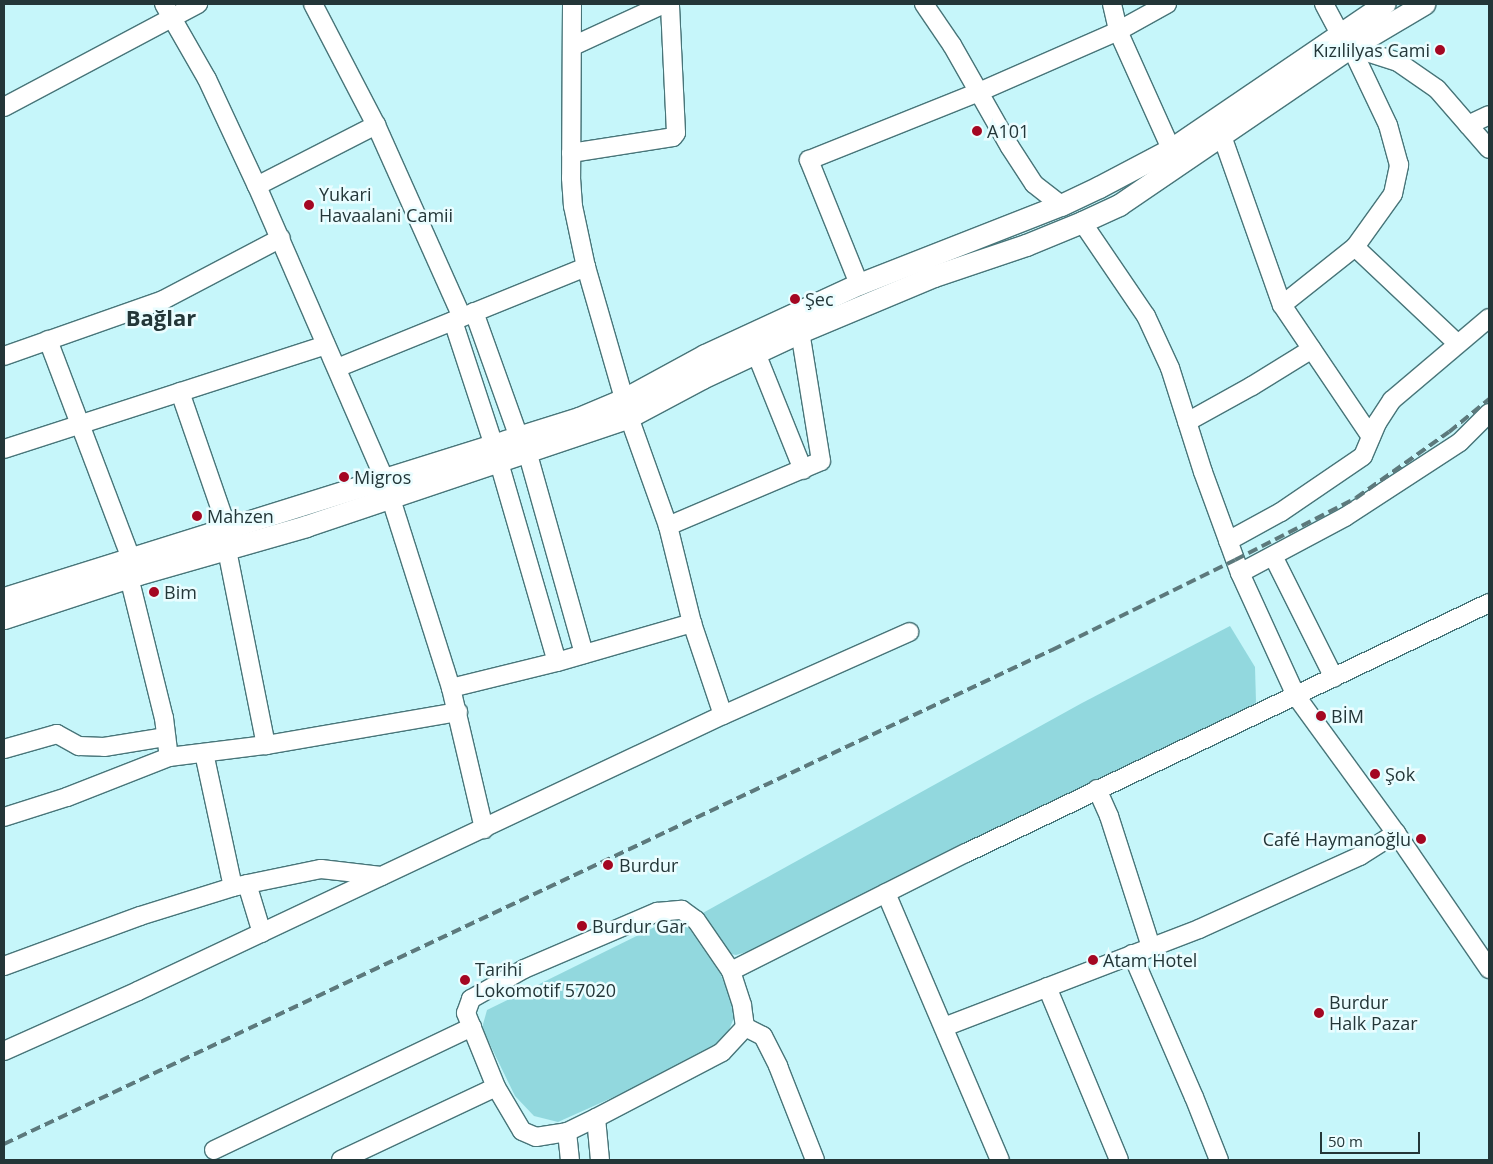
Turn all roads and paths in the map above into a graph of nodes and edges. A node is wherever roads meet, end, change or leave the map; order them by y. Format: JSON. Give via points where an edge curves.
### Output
{"nodes":[{"id":1,"x":198,"y":4,"type":"edge"},
{"id":2,"x":313,"y":4,"type":"edge"},
{"id":3,"x":572,"y":4,"type":"edge"},
{"id":4,"x":664,"y":4,"type":"edge"},
{"id":5,"x":670,"y":4,"type":"edge"},
{"id":6,"x":924,"y":4,"type":"edge"},
{"id":7,"x":1112,"y":4,"type":"edge"},
{"id":8,"x":1167,"y":4,"type":"edge"},
{"id":9,"x":1324,"y":4,"type":"edge"},
{"id":10,"x":1384,"y":4,"type":"edge"},
{"id":11,"x":1424,"y":4,"type":"edge"},
{"id":12,"x":169,"y":10,"type":"edge"},
{"id":13,"x":1118,"y":31,"type":"junction"},
{"id":14,"x":1346,"y":41,"type":"junction"},
{"id":15,"x":572,"y":46,"type":"junction"},
{"id":16,"x":978,"y":92,"type":"junction"},
{"id":17,"x":4,"y":108,"type":"edge"},
{"id":18,"x":1489,"y":114,"type":"edge"},
{"id":19,"x":376,"y":125,"type":"junction"},
{"id":20,"x":1468,"y":125,"type":"junction"},
{"id":21,"x":1222,"y":136,"type":"junction"},
{"id":22,"x":1171,"y":149,"type":"junction"},
{"id":23,"x":1489,"y":149,"type":"edge"},
{"id":24,"x":571,"y":153,"type":"junction"},
{"id":25,"x":258,"y":186,"type":"junction"},
{"id":26,"x":1061,"y":205,"type":"junction"},
{"id":27,"x":1082,"y":222,"type":"junction"},
{"id":28,"x":281,"y":238,"type":"junction"},
{"id":29,"x":1355,"y":247,"type":"junction"},
{"id":30,"x":586,"y":267,"type":"junction"},
{"id":31,"x":859,"y":284,"type":"junction"},
{"id":32,"x":1282,"y":305,"type":"junction"},
{"id":33,"x":463,"y":317,"type":"junction"},
{"id":34,"x":1489,"y":318,"type":"edge"},
{"id":35,"x":800,"y":332,"type":"junction"},
{"id":36,"x":48,"y":340,"type":"junction"},
{"id":37,"x":1458,"y":344,"type":"junction"},
{"id":38,"x":326,"y":345,"type":"junction"},
{"id":39,"x":1312,"y":349,"type":"junction"},
{"id":40,"x":756,"y":353,"type":"junction"},
{"id":41,"x":4,"y":356,"type":"edge"},
{"id":42,"x":337,"y":368,"type":"junction"},
{"id":43,"x":180,"y":392,"type":"junction"},
{"id":44,"x":627,"y":408,"type":"junction"},
{"id":45,"x":1489,"y":413,"type":"edge"},
{"id":46,"x":1187,"y":422,"type":"junction"},
{"id":47,"x":81,"y":423,"type":"junction"},
{"id":48,"x":1371,"y":437,"type":"junction"},
{"id":49,"x":523,"y":444,"type":"junction"},
{"id":50,"x":4,"y":449,"type":"edge"},
{"id":51,"x":496,"y":452,"type":"junction"},
{"id":52,"x":803,"y":470,"type":"junction"},
{"id":53,"x":388,"y":488,"type":"junction"},
{"id":54,"x":668,"y":526,"type":"junction"},
{"id":55,"x":227,"y":528,"type":"junction"},
{"id":56,"x":1228,"y":541,"type":"junction"},
{"id":57,"x":227,"y":550,"type":"junction"},
{"id":58,"x":1273,"y":556,"type":"junction"},
{"id":59,"x":130,"y":568,"type":"junction"},
{"id":60,"x":1240,"y":573,"type":"junction"},
{"id":61,"x":4,"y":598,"type":"edge"},
{"id":62,"x":1489,"y":603,"type":"edge"},
{"id":63,"x":4,"y":618,"type":"edge"},
{"id":64,"x":692,"y":623,"type":"junction"},
{"id":65,"x":909,"y":632,"type":"dead end"},
{"id":66,"x":584,"y":654,"type":"junction"},
{"id":67,"x":557,"y":662,"type":"junction"},
{"id":68,"x":1334,"y":678,"type":"junction"},
{"id":69,"x":452,"y":688,"type":"junction"},
{"id":70,"x":1296,"y":696,"type":"junction"},
{"id":71,"x":458,"y":712,"type":"junction"},
{"id":72,"x":723,"y":715,"type":"junction"},
{"id":73,"x":166,"y":737,"type":"junction"},
{"id":74,"x":266,"y":744,"type":"junction"},
{"id":75,"x":4,"y":749,"type":"edge"},
{"id":76,"x":204,"y":752,"type":"junction"},
{"id":77,"x":169,"y":757,"type":"junction"},
{"id":78,"x":1097,"y":789,"type":"junction"},
{"id":79,"x":4,"y":817,"type":"edge"},
{"id":80,"x":484,"y":829,"type":"junction"},
{"id":81,"x":1396,"y":834,"type":"junction"},
{"id":82,"x":383,"y":876,"type":"junction"},
{"id":83,"x":240,"y":885,"type":"junction"},
{"id":84,"x":886,"y":893,"type":"junction"},
{"id":85,"x":262,"y":933,"type":"junction"},
{"id":86,"x":1151,"y":947,"type":"junction"},
{"id":87,"x":1132,"y":954,"type":"junction"},
{"id":88,"x":4,"y":966,"type":"edge"},
{"id":89,"x":1489,"y":969,"type":"edge"},
{"id":90,"x":731,"y":972,"type":"junction"},
{"id":91,"x":1047,"y":987,"type":"junction"},
{"id":92,"x":472,"y":1027,"type":"junction"},
{"id":93,"x":744,"y":1027,"type":"junction"},
{"id":94,"x":944,"y":1027,"type":"junction"},
{"id":95,"x":4,"y":1051,"type":"edge"},
{"id":96,"x":496,"y":1087,"type":"junction"},
{"id":97,"x":596,"y":1118,"type":"junction"},
{"id":98,"x":566,"y":1132,"type":"junction"},
{"id":99,"x":214,"y":1150,"type":"dead end"},
{"id":100,"x":994,"y":1159,"type":"edge"},
{"id":101,"x":341,"y":1160,"type":"edge"},
{"id":102,"x":570,"y":1160,"type":"edge"},
{"id":103,"x":600,"y":1160,"type":"edge"},
{"id":104,"x":815,"y":1160,"type":"edge"},
{"id":105,"x":1119,"y":1160,"type":"edge"},
{"id":106,"x":1219,"y":1160,"type":"edge"}],
"edges":[{"from":1,"to":12,"type":"street"},
{"from":2,"to":19,"type":"street"},
{"from":3,"to":15,"type":"street"},
{"from":4,"to":15,"type":"street"},
{"from":5,"to":24,"type":"street","via":[[676,133],[673,137]]},
{"from":6,"to":16,"type":"street"},
{"from":7,"to":13,"type":"street"},
{"from":8,"to":13,"type":"street"},
{"from":9,"to":14,"type":"street"},
{"from":10,"to":14,"type":"main road"},
{"from":11,"to":14,"type":"main road"},
{"from":12,"to":17,"type":"street"},
{"from":12,"to":25,"type":"street","via":[[207,79]]},
{"from":13,"to":16,"type":"street"},
{"from":13,"to":22,"type":"street"},
{"from":14,"to":20,"type":"street","via":[[1398,62],[1437,89]]},
{"from":14,"to":21,"type":"main road"},
{"from":14,"to":22,"type":"main road"},
{"from":14,"to":29,"type":"street","via":[[1388,125],[1398,165],[1393,194]]},
{"from":15,"to":24,"type":"street"},
{"from":16,"to":26,"type":"street","via":[[1034,184]]},
{"from":16,"to":31,"type":"street","via":[[809,160]]},
{"from":18,"to":20,"type":"street"},
{"from":19,"to":25,"type":"street"},
{"from":19,"to":33,"type":"street"},
{"from":20,"to":23,"type":"street"},
{"from":21,"to":27,"type":"main road","via":[[1119,205]]},
{"from":21,"to":32,"type":"street"},
{"from":22,"to":26,"type":"main road"},
{"from":24,"to":30,"type":"street","via":[[573,206]]},
{"from":25,"to":28,"type":"street"},
{"from":26,"to":27,"type":"main road"},
{"from":26,"to":31,"type":"main road"},
{"from":27,"to":35,"type":"main road","via":[[934,276]]},
{"from":27,"to":46,"type":"street","via":[[1146,316],[1170,368]]},
{"from":28,"to":36,"type":"street","via":[[163,300]]},
{"from":28,"to":38,"type":"street"},
{"from":29,"to":32,"type":"street"},
{"from":29,"to":37,"type":"street"},
{"from":30,"to":33,"type":"street"},
{"from":30,"to":44,"type":"street"},
{"from":31,"to":44,"type":"main road","via":[[705,355]]},
{"from":32,"to":39,"type":"street"},
{"from":33,"to":42,"type":"street"},
{"from":33,"to":49,"type":"street"},
{"from":33,"to":51,"type":"street"},
{"from":34,"to":37,"type":"street"},
{"from":35,"to":40,"type":"main road"},
{"from":35,"to":52,"type":"street","via":[[821,461]]},
{"from":36,"to":41,"type":"street"},
{"from":36,"to":47,"type":"street"},
{"from":37,"to":48,"type":"street","via":[[1392,400]]},
{"from":38,"to":42,"type":"street"},
{"from":38,"to":43,"type":"street"},
{"from":39,"to":46,"type":"street"},
{"from":39,"to":48,"type":"street"},
{"from":40,"to":44,"type":"main road"},
{"from":40,"to":52,"type":"street"},
{"from":42,"to":53,"type":"street"},
{"from":43,"to":47,"type":"street"},
{"from":43,"to":55,"type":"street"},
{"from":44,"to":49,"type":"main road","via":[[579,418]]},
{"from":44,"to":54,"type":"street"},
{"from":45,"to":58,"type":"street","via":[[1460,442],[1346,517]]},
{"from":46,"to":56,"type":"street"},
{"from":47,"to":50,"type":"street"},
{"from":47,"to":59,"type":"street"},
{"from":48,"to":56,"type":"street","via":[[1363,456],[1281,512]]},
{"from":49,"to":51,"type":"main road"},
{"from":49,"to":66,"type":"street"},
{"from":51,"to":53,"type":"main road"},
{"from":51,"to":67,"type":"street"},
{"from":52,"to":54,"type":"street"},
{"from":53,"to":55,"type":"main road"},
{"from":53,"to":57,"type":"main road","via":[[306,526]]},
{"from":53,"to":69,"type":"street"},
{"from":54,"to":64,"type":"street"},
{"from":55,"to":59,"type":"main road"},
{"from":56,"to":60,"type":"street"},
{"from":57,"to":59,"type":"main road"},
{"from":57,"to":74,"type":"street"},
{"from":58,"to":60,"type":"street"},
{"from":58,"to":68,"type":"street"},
{"from":59,"to":61,"type":"main road"},
{"from":59,"to":63,"type":"main road"},
{"from":59,"to":73,"type":"street"},
{"from":60,"to":70,"type":"street"},
{"from":62,"to":68,"type":"street"},
{"from":64,"to":66,"type":"street"},
{"from":64,"to":72,"type":"street"},
{"from":65,"to":72,"type":"street"},
{"from":66,"to":67,"type":"street"},
{"from":67,"to":69,"type":"street"},
{"from":68,"to":70,"type":"street"},
{"from":69,"to":71,"type":"street"},
{"from":70,"to":78,"type":"street"},
{"from":70,"to":81,"type":"street"},
{"from":71,"to":74,"type":"street"},
{"from":71,"to":80,"type":"street"},
{"from":72,"to":80,"type":"street"},
{"from":73,"to":75,"type":"street","via":[[104,747],[79,746],[57,734]]},
{"from":73,"to":77,"type":"street"},
{"from":74,"to":76,"type":"street"},
{"from":76,"to":77,"type":"street"},
{"from":76,"to":83,"type":"street"},
{"from":77,"to":79,"type":"street","via":[[68,797]]},
{"from":78,"to":84,"type":"street"},
{"from":78,"to":86,"type":"street","via":[[1109,816]]},
{"from":80,"to":82,"type":"street"},
{"from":81,"to":86,"type":"street","via":[[1360,856],[1199,929]]},
{"from":81,"to":89,"type":"street"},
{"from":82,"to":83,"type":"street","via":[[321,868]]},
{"from":82,"to":85,"type":"street"},
{"from":83,"to":85,"type":"street"},
{"from":83,"to":88,"type":"street","via":[[140,916]]},
{"from":84,"to":90,"type":"street"},
{"from":84,"to":94,"type":"street"},
{"from":85,"to":95,"type":"street"},
{"from":86,"to":87,"type":"street"},
{"from":87,"to":91,"type":"street"},
{"from":87,"to":106,"type":"street"},
{"from":90,"to":92,"type":"street","via":[[696,920],[682,910],[657,912],[524,970],[471,998],[466,1013]]},
{"from":90,"to":93,"type":"street","via":[[742,1005]]},
{"from":91,"to":94,"type":"street"},
{"from":91,"to":105,"type":"street"},
{"from":92,"to":96,"type":"street"},
{"from":92,"to":99,"type":"street"},
{"from":93,"to":97,"type":"street","via":[[722,1052]]},
{"from":93,"to":104,"type":"street","via":[[763,1036]]},
{"from":94,"to":100,"type":"street"},
{"from":96,"to":98,"type":"street","via":[[522,1131],[536,1136]]},
{"from":96,"to":101,"type":"street"},
{"from":97,"to":98,"type":"street"},
{"from":97,"to":103,"type":"street"},
{"from":98,"to":102,"type":"street"}]}
